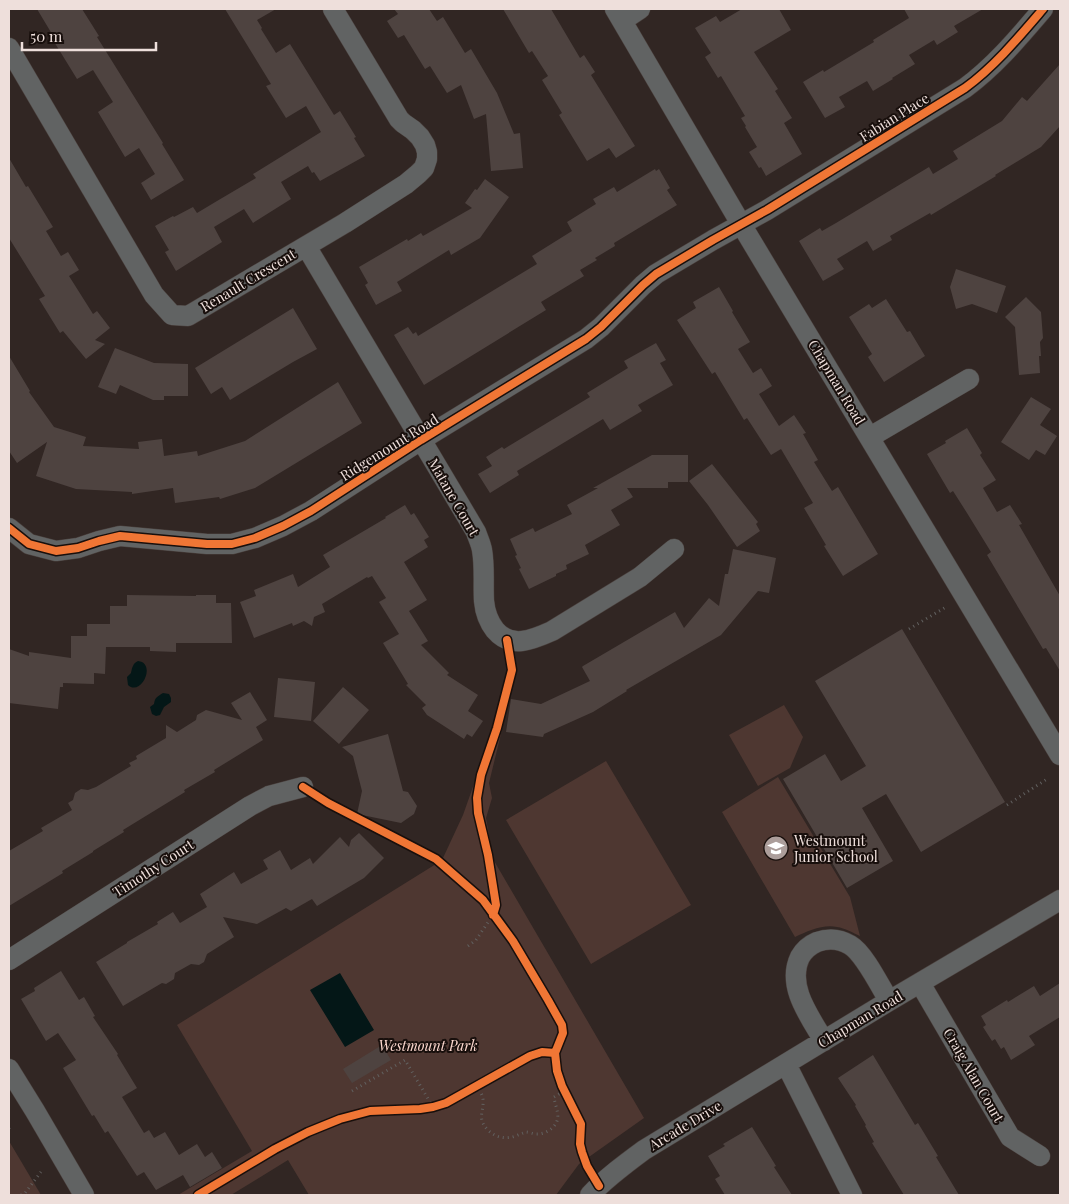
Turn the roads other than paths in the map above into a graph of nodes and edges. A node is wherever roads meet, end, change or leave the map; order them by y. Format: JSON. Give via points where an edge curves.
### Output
{"nodes":[{"id":1,"x":333,"y":9,"type":"edge"},
{"id":2,"x":640,"y":9,"type":"edge"},
{"id":3,"x":1042,"y":9,"type":"edge"},
{"id":4,"x":618,"y":15,"type":"edge"},
{"id":5,"x":9,"y":48,"type":"edge"},
{"id":6,"x":741,"y":224,"type":"junction"},
{"id":7,"x":306,"y":246,"type":"junction"},
{"id":8,"x":969,"y":379,"type":"dead end"},
{"id":9,"x":870,"y":438,"type":"junction"},
{"id":10,"x":422,"y":440,"type":"junction"},
{"id":11,"x":9,"y":528,"type":"edge"},
{"id":12,"x":674,"y":550,"type":"dead end"},
{"id":13,"x":1060,"y":755,"type":"edge"},
{"id":14,"x":303,"y":787,"type":"road end"},
{"id":15,"x":1060,"y":900,"type":"edge"},
{"id":16,"x":9,"y":960,"type":"edge"},
{"id":17,"x":920,"y":983,"type":"junction"},
{"id":18,"x":889,"y":1001,"type":"junction"},
{"id":19,"x":824,"y":1041,"type":"junction"},
{"id":20,"x":786,"y":1064,"type":"junction"},
{"id":21,"x":10,"y":1073,"type":"edge"},
{"id":22,"x":1040,"y":1156,"type":"dead end"},
{"id":23,"x":84,"y":1195,"type":"edge"},
{"id":24,"x":590,"y":1195,"type":"edge"},
{"id":25,"x":852,"y":1195,"type":"edge"}],
"edges":[{"from":1,"to":7,"type":"street","name":"Renault Crescent","via":[[399,119],[420,137],[427,159],[424,168],[406,184]]},
{"from":2,"to":4,"type":"street"},
{"from":3,"to":6,"type":"street","name":"Fabian Place","via":[[993,65],[965,88]]},
{"from":4,"to":6,"type":"street","name":"Chapman Road"},
{"from":5,"to":7,"type":"street","name":"Renault Crescent","via":[[154,295],[172,314],[188,316]]},
{"from":6,"to":9,"type":"street","name":"Chapman Road"},
{"from":6,"to":10,"type":"street","name":"Ridgemount Road","via":[[656,274],[586,339]]},
{"from":7,"to":10,"type":"street","name":"Matane Court"},
{"from":8,"to":9,"type":"street"},
{"from":9,"to":13,"type":"street","name":"Chapman Road"},
{"from":10,"to":11,"type":"street","name":"Ridgemount Road","via":[[311,511],[255,538],[232,544],[120,536],[56,551],[29,544]]},
{"from":10,"to":12,"type":"street","name":"Matane Court","via":[[476,532],[482,552],[487,616],[499,635],[507,640],[529,640],[552,631],[640,577]]},
{"from":14,"to":16,"type":"street","name":"Timothy Court","via":[[269,796],[250,806]]},
{"from":15,"to":17,"type":"street","name":"Chapman Road"},
{"from":17,"to":18,"type":"street","name":"Chapman Road"},
{"from":17,"to":22,"type":"street","name":"Craig Alan Court","via":[[1010,1138]]},
{"from":18,"to":19,"type":"street","name":"Chapman Road"},
{"from":18,"to":19,"type":"street","via":[[862,956],[851,945],[838,940],[816,942],[802,954],[795,975],[800,997]]},
{"from":19,"to":20,"type":"street","name":"Chapman Road"},
{"from":20,"to":24,"type":"street","name":"Arcade Drive","via":[[644,1150]]},
{"from":20,"to":25,"type":"street"},
{"from":21,"to":23,"type":"street"}]}
